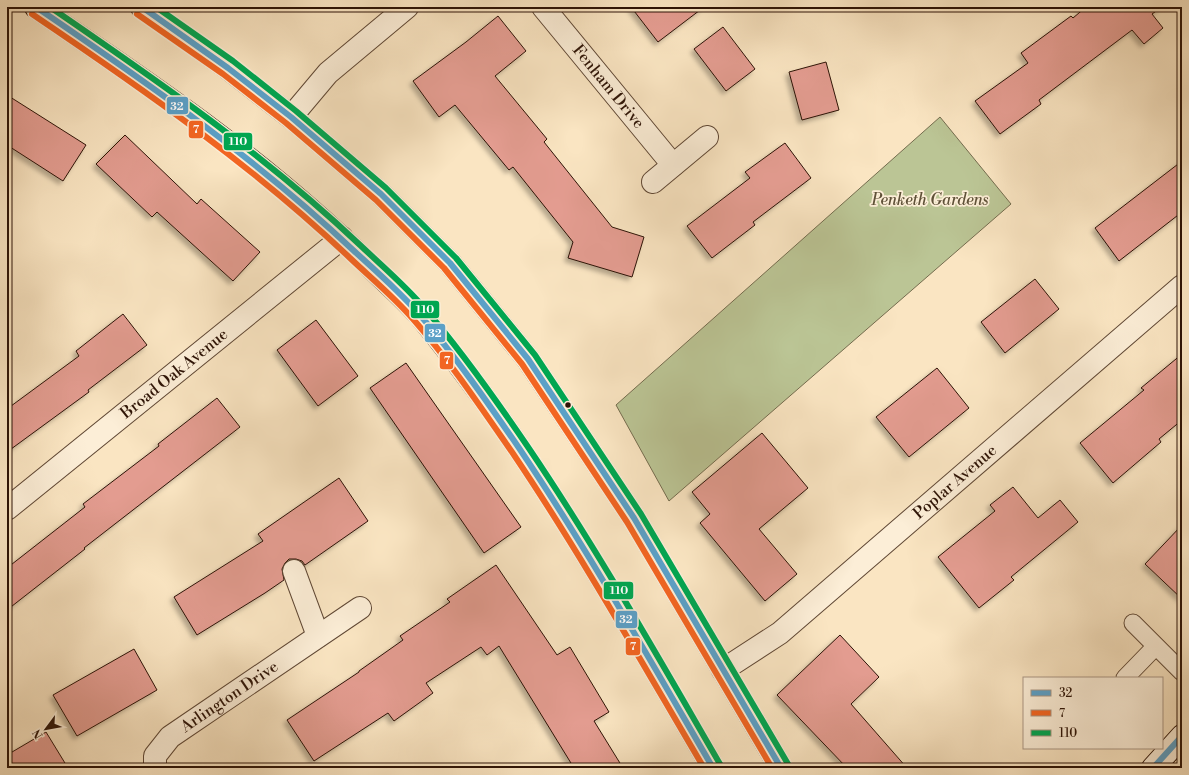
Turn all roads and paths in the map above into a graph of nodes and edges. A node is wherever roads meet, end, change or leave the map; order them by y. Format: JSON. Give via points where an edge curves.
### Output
{"nodes":[{"id":1,"x":36,"y":7,"type":"edge"},
{"id":2,"x":142,"y":7,"type":"edge"},
{"id":3,"x":407,"y":7,"type":"edge"},
{"id":4,"x":543,"y":7,"type":"edge"},
{"id":5,"x":291,"y":117,"type":"junction"},
{"id":6,"x":708,"y":137,"type":"dead end"},
{"id":7,"x":673,"y":165,"type":"junction"},
{"id":8,"x":653,"y":182,"type":"dead end"},
{"id":9,"x":342,"y":238,"type":"junction"},
{"id":10,"x":1182,"y":286,"type":"edge"},
{"id":11,"x":7,"y":510,"type":"edge"},
{"id":12,"x":294,"y":572,"type":"dead end"},
{"id":13,"x":360,"y":608,"type":"dead end"},
{"id":14,"x":1133,"y":623,"type":"dead end"},
{"id":15,"x":318,"y":636,"type":"junction"},
{"id":16,"x":1156,"y":646,"type":"junction"},
{"id":17,"x":723,"y":670,"type":"junction"},
{"id":18,"x":1182,"y":672,"type":"edge"},
{"id":19,"x":1126,"y":677,"type":"edge"},
{"id":20,"x":1182,"y":736,"type":"edge"},
{"id":21,"x":155,"y":768,"type":"edge"},
{"id":22,"x":712,"y":768,"type":"edge"},
{"id":23,"x":781,"y":768,"type":"edge"},
{"id":24,"x":1153,"y":768,"type":"edge"}],
"edges":[{"from":1,"to":9,"type":"main road","via":[[193,115],[258,165]]},
{"from":2,"to":5,"type":"main road","via":[[228,68]]},
{"from":3,"to":5,"type":"street","via":[[328,73]]},
{"from":4,"to":7,"type":"street","name":"Fenham Drive"},
{"from":5,"to":17,"type":"main road","via":[[381,194],[450,263],[528,359],[634,518]]},
{"from":6,"to":7,"type":"street"},
{"from":7,"to":8,"type":"street"},
{"from":9,"to":11,"type":"street","name":"Broad Oak Avenue"},
{"from":9,"to":22,"type":"main road","via":[[418,314],[484,398],[551,496]]},
{"from":10,"to":17,"type":"street","name":"Poplar Avenue","via":[[780,633]]},
{"from":12,"to":15,"type":"street"},
{"from":13,"to":15,"type":"street","name":"Arlington Drive"},
{"from":14,"to":16,"type":"lane"},
{"from":15,"to":21,"type":"street","name":"Arlington Drive","via":[[170,736],[155,756]]},
{"from":16,"to":18,"type":"lane"},
{"from":16,"to":19,"type":"lane"},
{"from":17,"to":23,"type":"main road"},
{"from":20,"to":24,"type":"street"}]}
